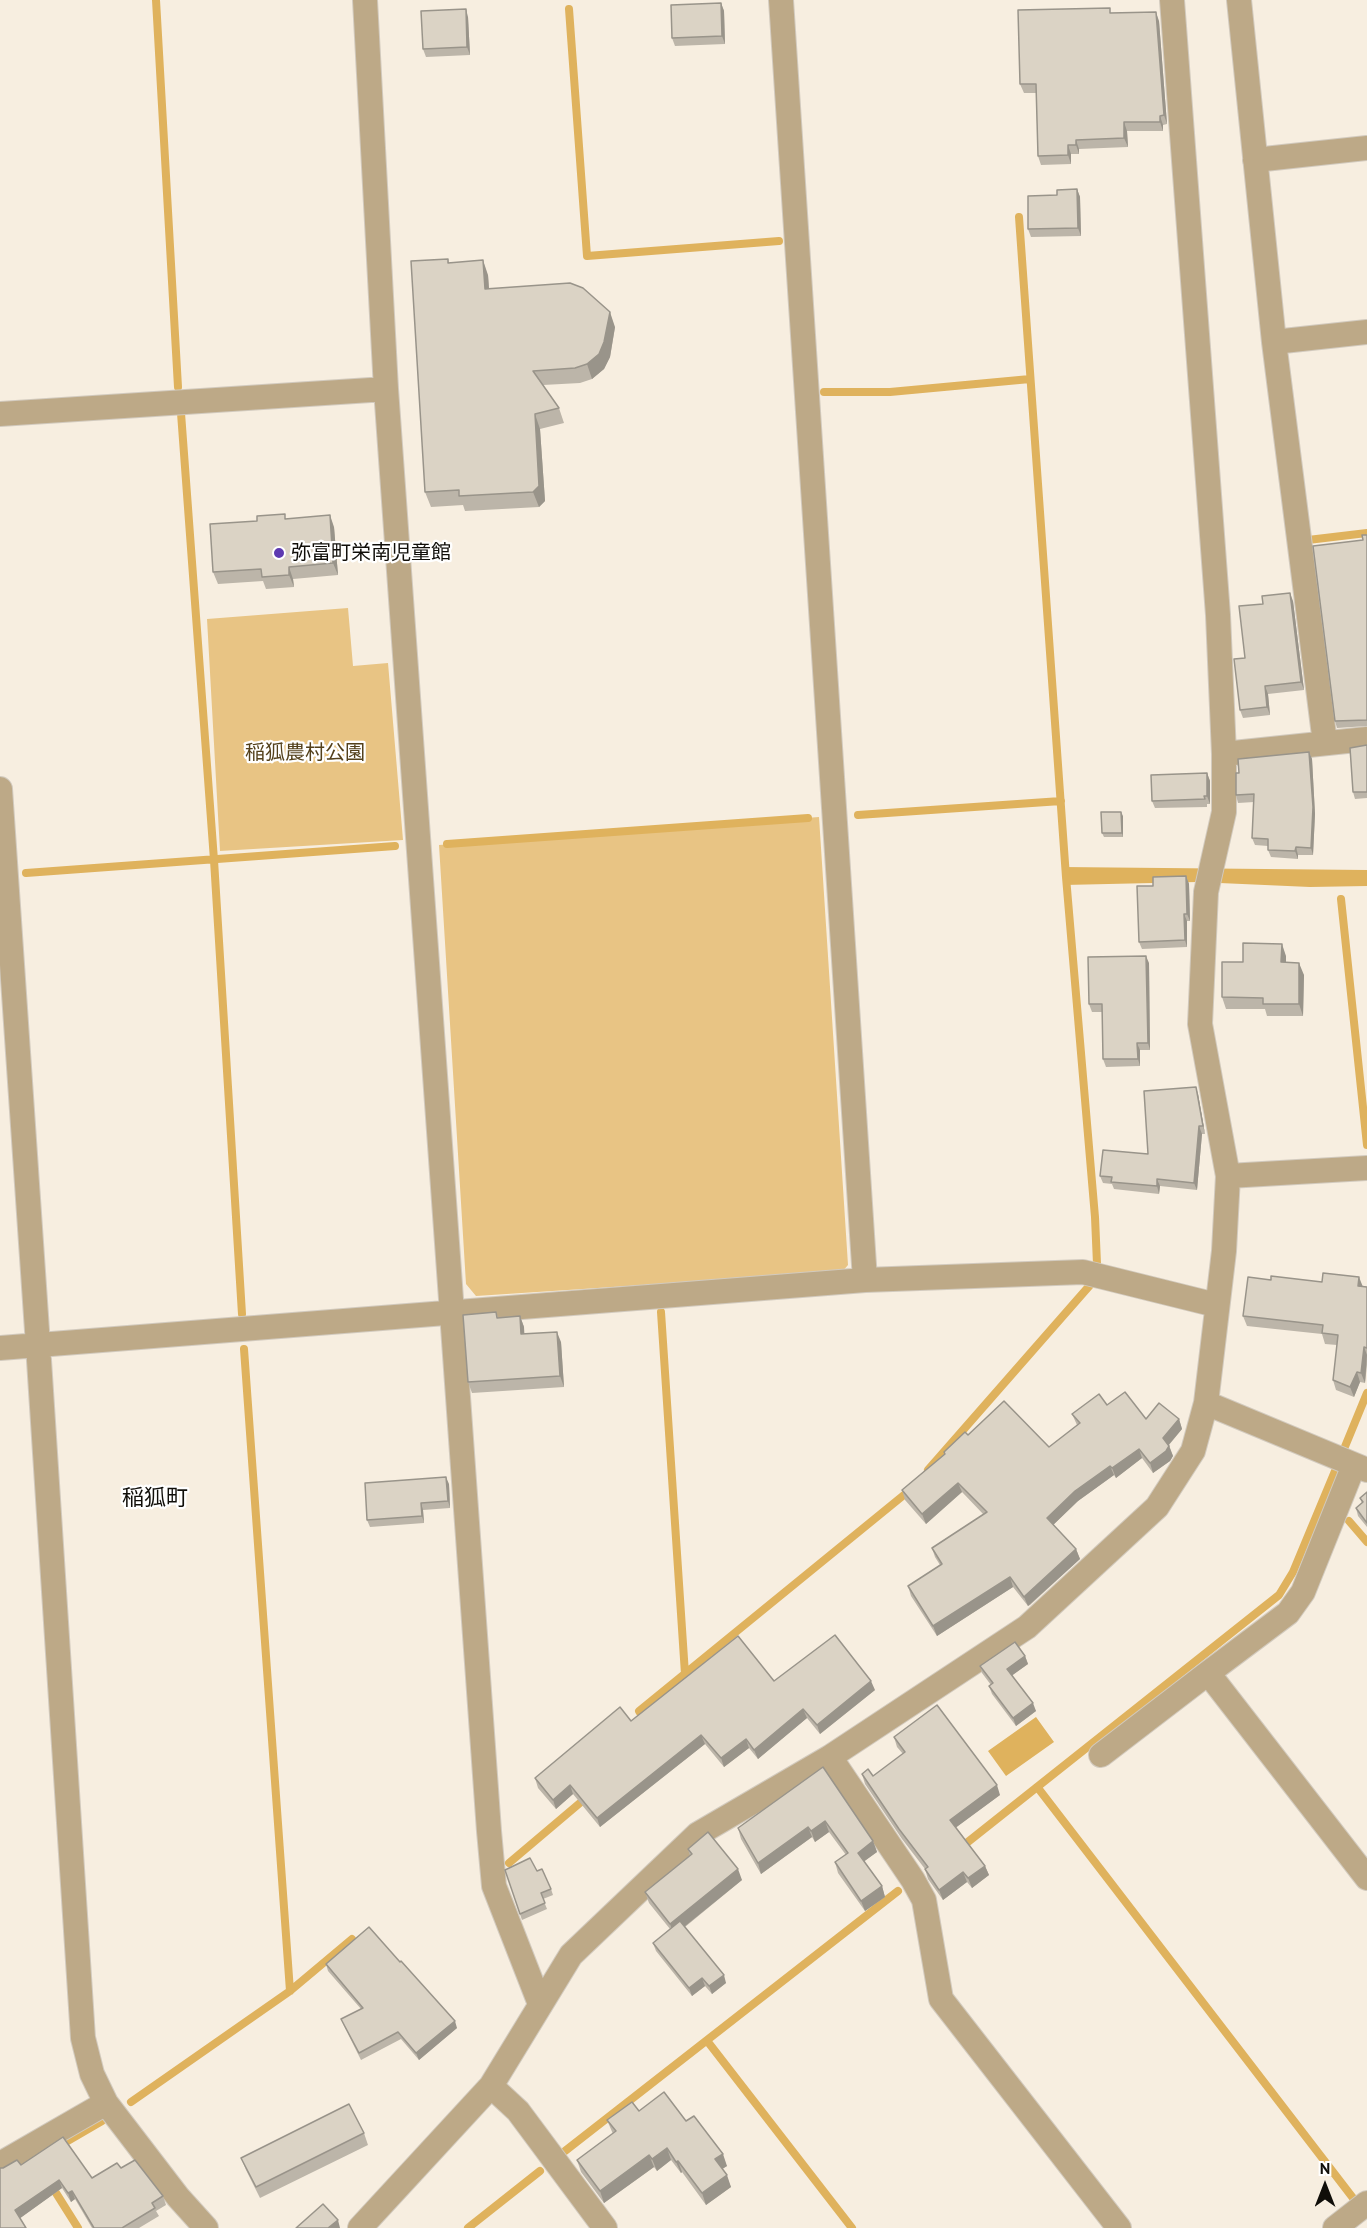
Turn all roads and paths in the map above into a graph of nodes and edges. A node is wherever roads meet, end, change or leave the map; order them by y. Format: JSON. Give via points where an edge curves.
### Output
{"nodes":[{"id":1,"x":365,"y":0,"type":"edge"},
{"id":2,"x":781,"y":0,"type":"edge"},
{"id":3,"x":1172,"y":0,"type":"edge"},
{"id":4,"x":1239,"y":0,"type":"edge"},
{"id":5,"x":1367,"y":148,"type":"edge"},
{"id":6,"x":1255,"y":160,"type":"junction"},
{"id":7,"x":1367,"y":332,"type":"edge"},
{"id":8,"x":1274,"y":342,"type":"junction"},
{"id":9,"x":386,"y":389,"type":"junction"},
{"id":10,"x":0,"y":414,"type":"edge"},
{"id":11,"x":1367,"y":739,"type":"edge"},
{"id":12,"x":1325,"y":743,"type":"junction"},
{"id":13,"x":1224,"y":754,"type":"junction"},
{"id":14,"x":0,"y":789,"type":"edge"},
{"id":15,"x":1367,"y":1168,"type":"edge"},
{"id":16,"x":1228,"y":1176,"type":"junction"},
{"id":17,"x":865,"y":1280,"type":"junction"},
{"id":18,"x":1216,"y":1305,"type":"junction"},
{"id":19,"x":452,"y":1314,"type":"junction"},
{"id":20,"x":38,"y":1345,"type":"junction"},
{"id":21,"x":0,"y":1348,"type":"edge"},
{"id":22,"x":1206,"y":1403,"type":"junction"},
{"id":23,"x":1361,"y":1468,"type":"edge"},
{"id":24,"x":1208,"y":1673,"type":"junction"},
{"id":25,"x":1101,"y":1755,"type":"dead end"},
{"id":26,"x":830,"y":1757,"type":"junction"},
{"id":27,"x":1367,"y":1878,"type":"edge"},
{"id":28,"x":540,"y":2004,"type":"junction"},
{"id":29,"x":491,"y":2086,"type":"junction"},
{"id":30,"x":106,"y":2103,"type":"junction"},
{"id":31,"x":0,"y":2164,"type":"edge"},
{"id":32,"x":1367,"y":2203,"type":"edge"},
{"id":33,"x":206,"y":2228,"type":"edge"},
{"id":34,"x":360,"y":2228,"type":"edge"},
{"id":35,"x":605,"y":2228,"type":"edge"},
{"id":36,"x":1119,"y":2228,"type":"edge"},
{"id":37,"x":1335,"y":2228,"type":"edge"}],
"edges":[{"from":1,"to":9,"type":"street"},
{"from":2,"to":17,"type":"street"},
{"from":3,"to":13,"type":"street","via":[[1218,615]]},
{"from":4,"to":6,"type":"street"},
{"from":5,"to":6,"type":"street"},
{"from":6,"to":8,"type":"street"},
{"from":7,"to":8,"type":"street"},
{"from":8,"to":12,"type":"street"},
{"from":9,"to":10,"type":"street"},
{"from":9,"to":19,"type":"street"},
{"from":11,"to":12,"type":"street"},
{"from":12,"to":13,"type":"street"},
{"from":13,"to":16,"type":"street","via":[[1224,812],[1206,892],[1200,1024]]},
{"from":14,"to":20,"type":"street"},
{"from":15,"to":16,"type":"street"},
{"from":16,"to":18,"type":"street"},
{"from":17,"to":18,"type":"street","via":[[1083,1272]]},
{"from":17,"to":19,"type":"street"},
{"from":18,"to":22,"type":"street"},
{"from":19,"to":20,"type":"street"},
{"from":19,"to":28,"type":"street","via":[[494,1886]]},
{"from":20,"to":21,"type":"street"},
{"from":20,"to":30,"type":"street","via":[[83,2038],[92,2074]]},
{"from":22,"to":23,"type":"street"},
{"from":22,"to":26,"type":"street","via":[[1193,1451],[1157,1507],[1027,1627]]},
{"from":23,"to":24,"type":"street","via":[[1303,1592],[1288,1613]]},
{"from":24,"to":25,"type":"street"},
{"from":24,"to":27,"type":"street"},
{"from":26,"to":28,"type":"street","via":[[698,1834],[571,1955]]},
{"from":26,"to":36,"type":"street","via":[[924,1900],[941,1999]]},
{"from":28,"to":29,"type":"street"},
{"from":29,"to":34,"type":"street"},
{"from":29,"to":35,"type":"street","via":[[518,2111]]},
{"from":30,"to":31,"type":"street"},
{"from":30,"to":33,"type":"street"},
{"from":32,"to":37,"type":"street"}]}
